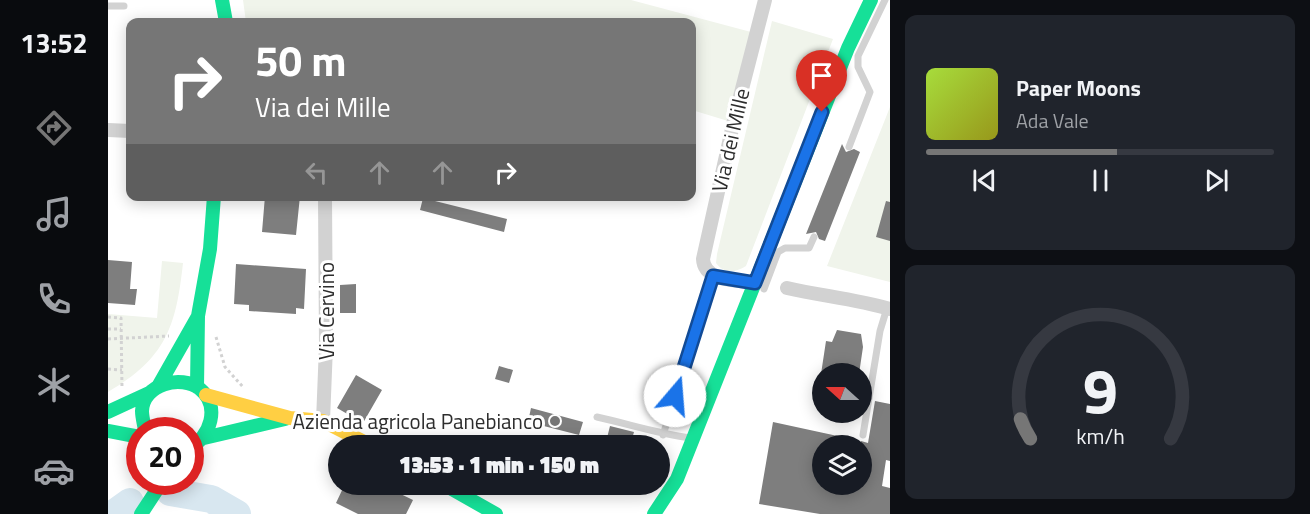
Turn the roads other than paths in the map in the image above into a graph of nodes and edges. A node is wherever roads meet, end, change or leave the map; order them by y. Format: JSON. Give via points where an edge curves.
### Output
{"nodes":[{"id":1,"x":222,"y":0,"type":"edge"},
{"id":2,"x":765,"y":0,"type":"edge"},
{"id":3,"x":871,"y":0,"type":"edge"},
{"id":4,"x":885,"y":0,"type":"edge"},
{"id":5,"x":108,"y":6,"type":"edge"},
{"id":6,"x":124,"y":6,"type":"dead end"},
{"id":7,"x":225,"y":18,"type":"edge"},
{"id":8,"x":108,"y":130,"type":"edge"},
{"id":9,"x":126,"y":131,"type":"edge"},
{"id":10,"x":849,"y":147,"type":"dead end"},
{"id":11,"x":214,"y":201,"type":"edge"},
{"id":12,"x":325,"y":201,"type":"edge"},
{"id":13,"x":814,"y":237,"type":"dead end"},
{"id":14,"x":713,"y":276,"type":"junction"},
{"id":15,"x":755,"y":283,"type":"junction"},
{"id":16,"x":787,"y":288,"type":"dead end"},
{"id":17,"x":761,"y":296,"type":"dead end"},
{"id":18,"x":889,"y":309,"type":"edge"},
{"id":19,"x":198,"y":316,"type":"junction"},
{"id":20,"x":735,"y":361,"type":"dead end"},
{"id":21,"x":154,"y":389,"type":"junction"},
{"id":22,"x":712,"y":389,"type":"junction"},
{"id":23,"x":201,"y":391,"type":"junction"},
{"id":24,"x":108,"y":412,"type":"edge"},
{"id":25,"x":143,"y":417,"type":"edge"},
{"id":26,"x":597,"y":417,"type":"dead end"},
{"id":27,"x":290,"y":418,"type":"junction"},
{"id":28,"x":323,"y":421,"type":"junction"},
{"id":29,"x":108,"y":431,"type":"edge"},
{"id":30,"x":126,"y":434,"type":"edge"},
{"id":31,"x":350,"y":435,"type":"edge"},
{"id":32,"x":663,"y":435,"type":"joint"},
{"id":33,"x":863,"y":435,"type":"dead end"},
{"id":34,"x":670,"y":436,"type":"edge"},
{"id":35,"x":204,"y":438,"type":"joint"},
{"id":36,"x":693,"y":438,"type":"junction"},
{"id":37,"x":677,"y":480,"type":"junction"},
{"id":38,"x":148,"y":495,"type":"edge"},
{"id":39,"x":153,"y":495,"type":"edge"},
{"id":40,"x":462,"y":495,"type":"edge"},
{"id":41,"x":143,"y":510,"type":"edge"},
{"id":42,"x":496,"y":514,"type":"edge"},
{"id":43,"x":654,"y":514,"type":"edge"},
{"id":44,"x":673,"y":514,"type":"edge"}],
"edges":[{"from":1,"to":7,"type":"street"},
{"from":2,"to":14,"type":"street","name":"Via dei Mille","via":[[703,259],[705,269]]},
{"from":3,"to":15,"type":"street","via":[[848,48]]},
{"from":4,"to":10,"type":"lane","via":[[858,56],[858,67],[870,92]]},
{"from":5,"to":6,"type":"lane"},
{"from":8,"to":9,"type":"street"},
{"from":11,"to":19,"type":"street"},
{"from":12,"to":28,"type":"street","name":"Via Cervino"},
{"from":13,"to":17,"type":"lane","via":[[809,248],[785,248],[778,252]]},
{"from":14,"to":15,"type":"street"},
{"from":14,"to":32,"type":"lane"},
{"from":15,"to":22,"type":"street"},
{"from":16,"to":18,"type":"street","via":[[831,299],[852,298]]},
{"from":18,"to":33,"type":"lane","via":[[880,331]]},
{"from":19,"to":21,"type":"street"},
{"from":19,"to":23,"type":"street"},
{"from":20,"to":22,"type":"lane"},
{"from":21,"to":23,"type":"street","via":[[178,381]]},
{"from":21,"to":24,"type":"street"},
{"from":21,"to":25,"type":"street","via":[[142,410]]},
{"from":22,"to":36,"type":"street"},
{"from":23,"to":27,"type":"street"},
{"from":23,"to":35,"type":"street","via":[[212,412]]},
{"from":26,"to":32,"type":"lane"},
{"from":27,"to":28,"type":"street"},
{"from":27,"to":35,"type":"street"},
{"from":28,"to":31,"type":"street"},
{"from":29,"to":30,"type":"street"},
{"from":34,"to":36,"type":"lane"},
{"from":36,"to":37,"type":"street"},
{"from":37,"to":43,"type":"street"},
{"from":37,"to":44,"type":"street"},
{"from":38,"to":41,"type":"street"},
{"from":39,"to":41,"type":"street"},
{"from":40,"to":42,"type":"street"}]}
